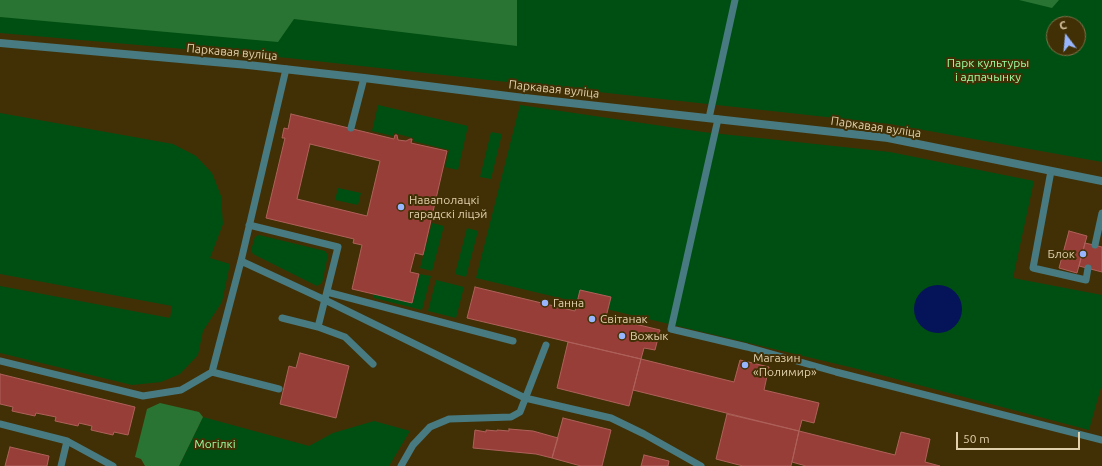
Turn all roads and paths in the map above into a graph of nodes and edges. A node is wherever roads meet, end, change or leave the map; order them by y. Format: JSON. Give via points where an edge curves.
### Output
{"nodes":[{"id":1,"x":735,"y":0,"type":"edge"},
{"id":2,"x":0,"y":43,"type":"edge"},
{"id":3,"x":286,"y":69,"type":"junction"},
{"id":4,"x":364,"y":78,"type":"junction"},
{"id":5,"x":714,"y":119,"type":"junction"},
{"id":6,"x":351,"y":128,"type":"dead end"},
{"id":7,"x":1051,"y":171,"type":"junction"},
{"id":8,"x":1102,"y":181,"type":"edge"},
{"id":9,"x":1102,"y":213,"type":"edge"},
{"id":10,"x":249,"y":226,"type":"junction"},
{"id":11,"x":1095,"y":245,"type":"dead end"},
{"id":12,"x":241,"y":261,"type":"junction"},
{"id":13,"x":1088,"y":268,"type":"dead end"},
{"id":14,"x":327,"y":292,"type":"junction"},
{"id":15,"x":325,"y":300,"type":"junction"},
{"id":16,"x":282,"y":318,"type":"dead end"},
{"id":17,"x":318,"y":327,"type":"junction"},
{"id":18,"x":513,"y":341,"type":"dead end"},
{"id":19,"x":546,"y":345,"type":"dead end"},
{"id":20,"x":0,"y":361,"type":"edge"},
{"id":21,"x":373,"y":364,"type":"dead end"},
{"id":22,"x":212,"y":372,"type":"junction"},
{"id":23,"x":279,"y":389,"type":"dead end"},
{"id":24,"x":525,"y":398,"type":"junction"},
{"id":25,"x":0,"y":424,"type":"edge"},
{"id":26,"x":1102,"y":440,"type":"edge"},
{"id":27,"x":67,"y":441,"type":"junction"},
{"id":28,"x":61,"y":466,"type":"edge"},
{"id":29,"x":113,"y":466,"type":"edge"},
{"id":30,"x":400,"y":466,"type":"edge"},
{"id":31,"x":701,"y":466,"type":"edge"}],
"edges":[{"from":1,"to":5,"type":"lane"},
{"from":2,"to":3,"type":"street","name":"Паркавая вуліца"},
{"from":3,"to":4,"type":"street","name":"Паркавая вуліца"},
{"from":3,"to":10,"type":"lane"},
{"from":4,"to":5,"type":"street","name":"Паркавая вуліца"},
{"from":4,"to":6,"type":"lane"},
{"from":5,"to":7,"type":"street","name":"Паркавая вуліца","via":[[888,138]]},
{"from":5,"to":26,"type":"lane","via":[[671,329]]},
{"from":7,"to":8,"type":"street","name":"Паркавая вуліца"},
{"from":7,"to":13,"type":"lane","via":[[1033,268],[1086,280]]},
{"from":9,"to":11,"type":"lane"},
{"from":10,"to":12,"type":"lane"},
{"from":10,"to":14,"type":"lane","via":[[338,247]]},
{"from":12,"to":15,"type":"lane"},
{"from":12,"to":22,"type":"lane"},
{"from":14,"to":15,"type":"lane"},
{"from":14,"to":18,"type":"lane"},
{"from":15,"to":17,"type":"lane"},
{"from":15,"to":24,"type":"lane"},
{"from":16,"to":17,"type":"lane"},
{"from":17,"to":21,"type":"lane","via":[[345,337]]},
{"from":19,"to":24,"type":"lane"},
{"from":20,"to":22,"type":"lane","via":[[143,396],[181,390]]},
{"from":22,"to":23,"type":"lane"},
{"from":24,"to":30,"type":"lane","via":[[520,412],[511,417],[449,419],[430,427],[413,445]]},
{"from":24,"to":31,"type":"lane","via":[[611,418]]},
{"from":25,"to":27,"type":"lane"},
{"from":27,"to":28,"type":"lane"},
{"from":27,"to":29,"type":"lane"}]}
